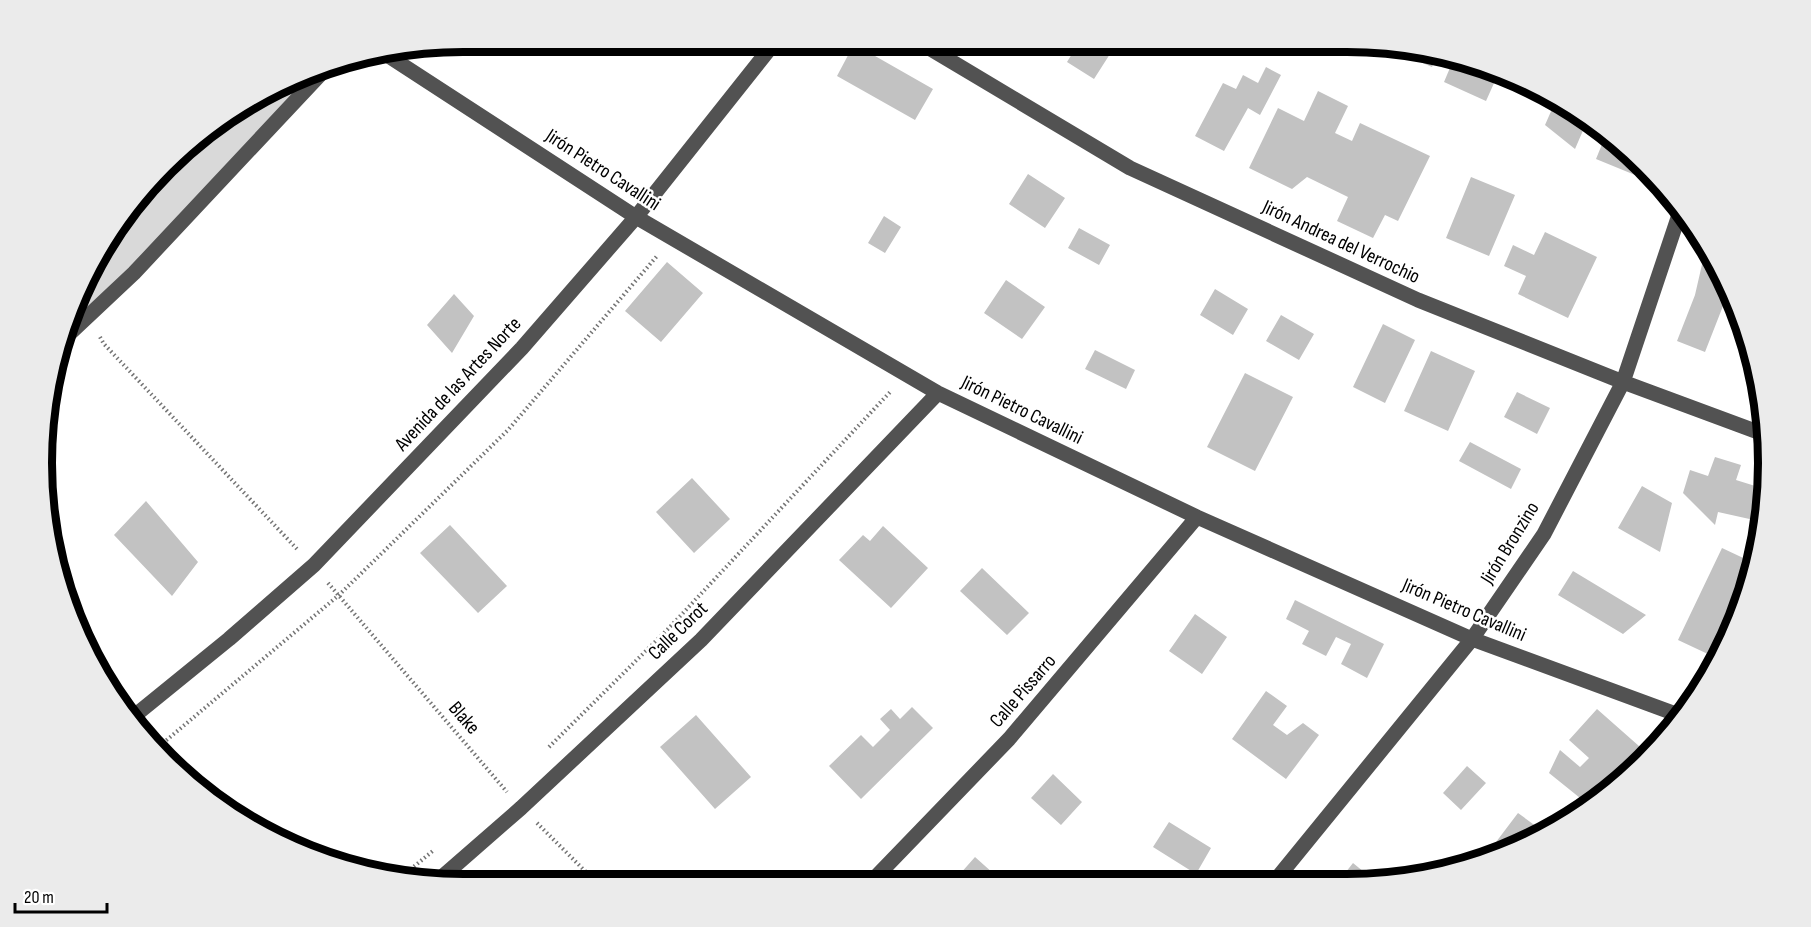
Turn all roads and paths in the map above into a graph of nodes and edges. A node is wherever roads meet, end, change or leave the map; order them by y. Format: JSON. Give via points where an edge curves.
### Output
{"nodes":[{"id":1,"x":767,"y":52,"type":"edge"},
{"id":2,"x":936,"y":52,"type":"edge"},
{"id":3,"x":393,"y":59,"type":"edge"},
{"id":4,"x":314,"y":81,"type":"edge"},
{"id":5,"x":636,"y":217,"type":"junction"},
{"id":6,"x":1678,"y":219,"type":"edge"},
{"id":7,"x":659,"y":253,"type":"dead end"},
{"id":8,"x":89,"y":316,"type":"junction"},
{"id":9,"x":75,"y":329,"type":"edge"},
{"id":10,"x":1623,"y":382,"type":"junction"},
{"id":11,"x":892,"y":390,"type":"dead end"},
{"id":12,"x":938,"y":393,"type":"junction"},
{"id":13,"x":1757,"y":432,"type":"edge"},
{"id":14,"x":1197,"y":517,"type":"junction"},
{"id":15,"x":314,"y":565,"type":"junction"},
{"id":16,"x":339,"y":596,"type":"junction"},
{"id":17,"x":1472,"y":639,"type":"junction"},
{"id":18,"x":1674,"y":713,"type":"edge"},
{"id":19,"x":137,"y":714,"type":"edge"},
{"id":20,"x":163,"y":743,"type":"edge"},
{"id":21,"x":546,"y":750,"type":"dead end"},
{"id":22,"x":514,"y":782,"type":"dead end"},
{"id":23,"x":506,"y":790,"type":"junction"},
{"id":24,"x":497,"y":797,"type":"dead end"},
{"id":25,"x":521,"y":808,"type":"junction"},
{"id":26,"x":435,"y":849,"type":"dead end"},
{"id":27,"x":409,"y":871,"type":"edge"},
{"id":28,"x":445,"y":874,"type":"edge"},
{"id":29,"x":588,"y":874,"type":"edge"},
{"id":30,"x":881,"y":874,"type":"edge"},
{"id":31,"x":1281,"y":874,"type":"edge"}],
"edges":[{"from":1,"to":5,"type":"street","name":"Avenida de las Artes Norte"},
{"from":2,"to":10,"type":"street","name":"Jirón Andrea del Verrochio","via":[[1130,168],[1418,300]]},
{"from":3,"to":5,"type":"street","name":"Jirón Pietro Cavallini"},
{"from":4,"to":8,"type":"street"},
{"from":5,"to":12,"type":"street","name":"Jirón Pietro Cavallini"},
{"from":5,"to":15,"type":"street","name":"Avenida de las Artes Norte","via":[[522,348]]},
{"from":6,"to":10,"type":"street","name":"Jirón Bronzino"},
{"from":7,"to":16,"type":"path","via":[[508,430]]},
{"from":8,"to":9,"type":"street"},
{"from":8,"to":15,"type":"path","name":"Blake","via":[[104,344]]},
{"from":10,"to":13,"type":"street","name":"Jirón Andrea del Verrochio"},
{"from":10,"to":17,"type":"street","name":"Jirón Bronzino","via":[[1544,534]]},
{"from":11,"to":21,"type":"path","via":[[668,629]]},
{"from":12,"to":14,"type":"street","name":"Jirón Pietro Cavallini"},
{"from":12,"to":25,"type":"street","name":"Calle Corot","via":[[701,640]]},
{"from":14,"to":17,"type":"street","name":"Jirón Pietro Cavallini"},
{"from":14,"to":30,"type":"street","name":"Calle Pissarro","via":[[1009,740]]},
{"from":15,"to":16,"type":"path","name":"Blake"},
{"from":15,"to":19,"type":"street","name":"Avenida de las Artes Norte"},
{"from":16,"to":20,"type":"path"},
{"from":16,"to":23,"type":"path","name":"Blake"},
{"from":17,"to":18,"type":"street","name":"Jirón Pietro Cavallini"},
{"from":17,"to":31,"type":"street","name":"Jirón Bronzino"},
{"from":22,"to":23,"type":"path"},
{"from":23,"to":24,"type":"path"},
{"from":23,"to":25,"type":"path","name":"Blake"},
{"from":25,"to":28,"type":"street","name":"Calle Corot"},
{"from":25,"to":29,"type":"path","name":"Blake"},
{"from":26,"to":27,"type":"path"}]}
